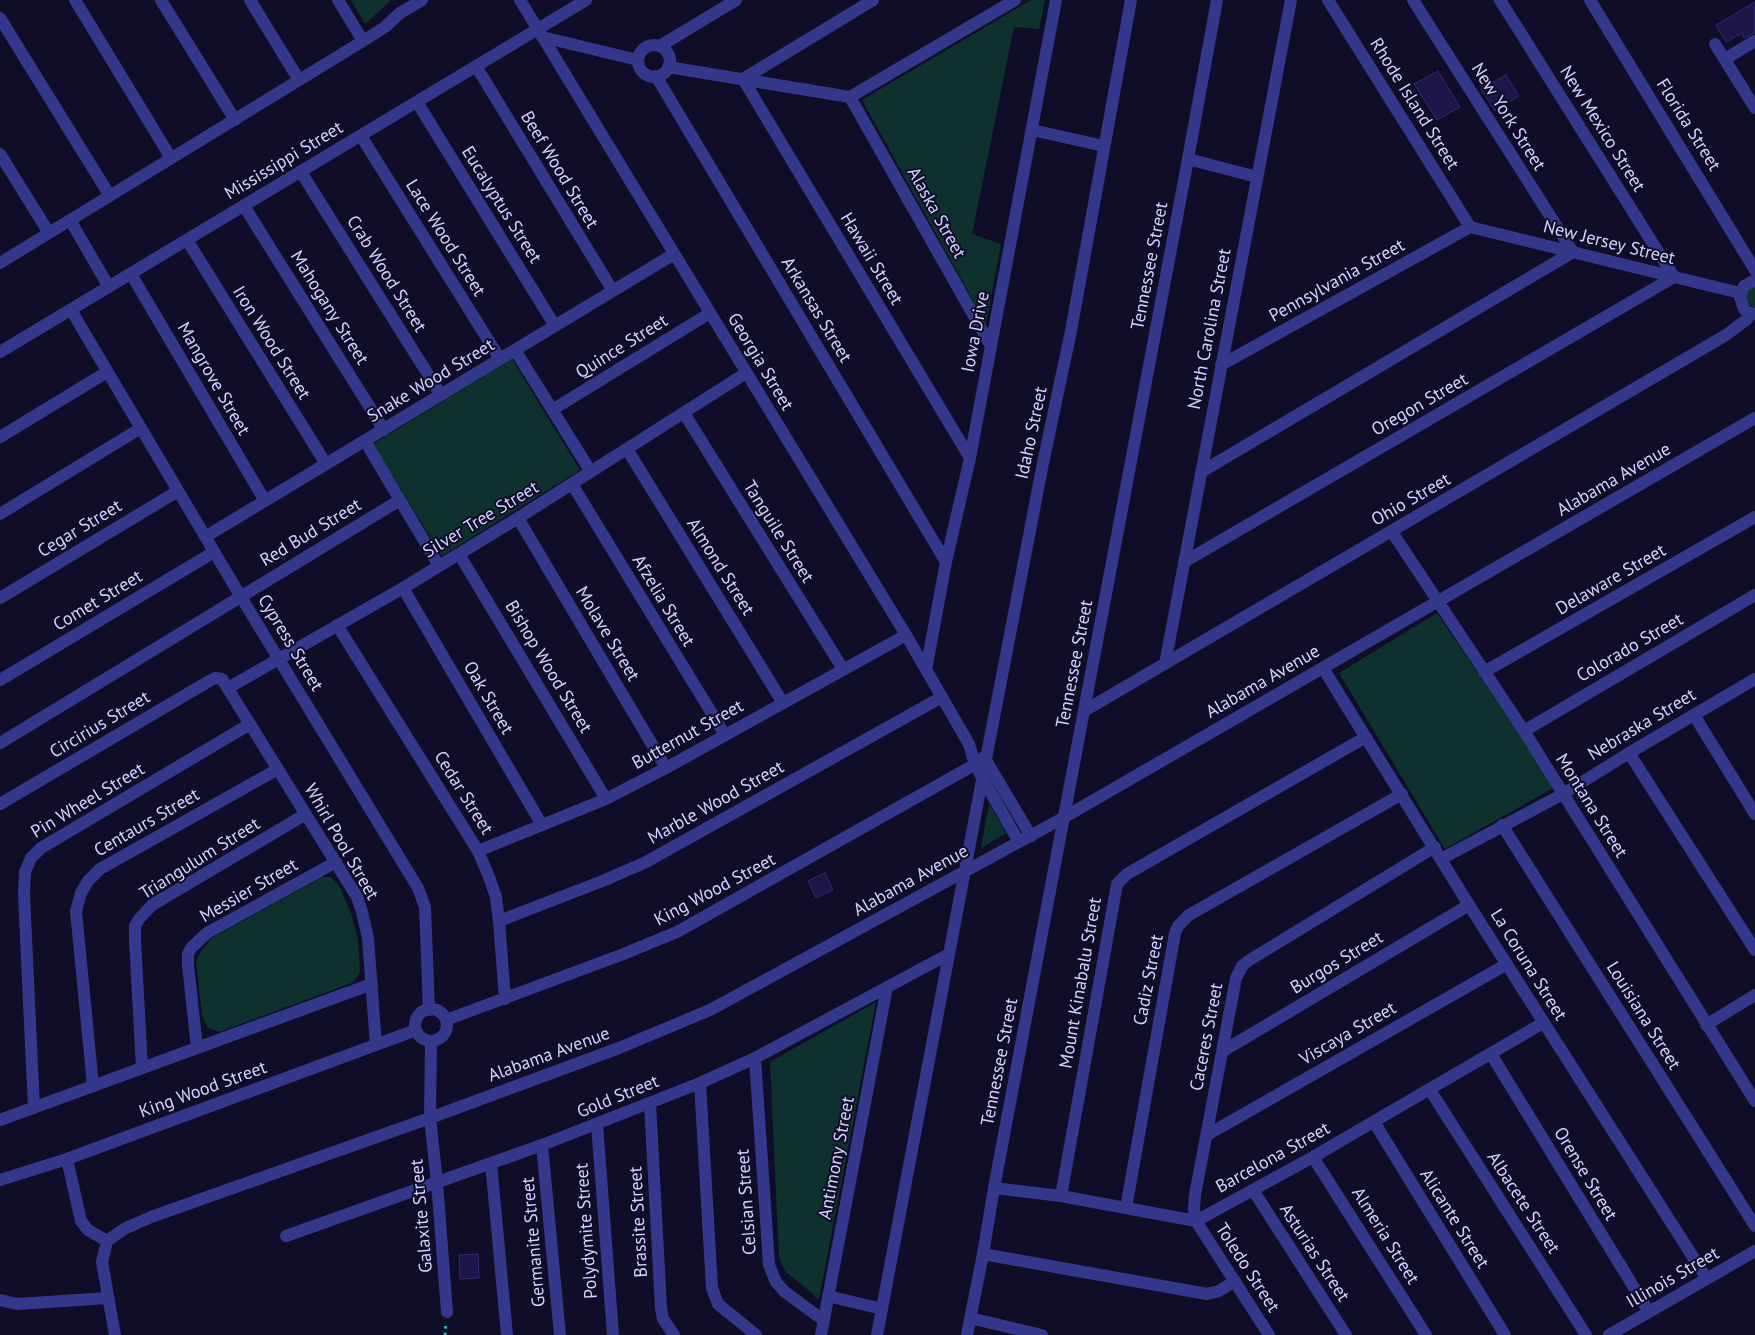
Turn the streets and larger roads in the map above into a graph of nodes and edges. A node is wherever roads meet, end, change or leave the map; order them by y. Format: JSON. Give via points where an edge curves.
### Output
{"nodes":[{"id":1,"x":75,"y":0,"type":"edge"},
{"id":2,"x":161,"y":0,"type":"edge"},
{"id":3,"x":250,"y":0,"type":"edge"},
{"id":4,"x":338,"y":0,"type":"edge"},
{"id":5,"x":422,"y":0,"type":"edge"},
{"id":6,"x":520,"y":0,"type":"edge"},
{"id":7,"x":586,"y":0,"type":"edge"},
{"id":8,"x":736,"y":0,"type":"edge"},
{"id":9,"x":873,"y":0,"type":"edge"},
{"id":10,"x":1015,"y":0,"type":"edge"},
{"id":11,"x":1056,"y":0,"type":"edge"},
{"id":12,"x":1131,"y":0,"type":"edge"},
{"id":13,"x":1217,"y":0,"type":"edge"},
{"id":14,"x":1291,"y":0,"type":"edge"},
{"id":15,"x":1328,"y":0,"type":"edge"},
{"id":16,"x":1413,"y":0,"type":"edge"},
{"id":17,"x":1500,"y":0,"type":"edge"},
{"id":18,"x":1590,"y":0,"type":"edge"},
{"id":19,"x":0,"y":18,"type":"edge"},
{"id":20,"x":540,"y":33,"type":"junction"},
{"id":21,"x":363,"y":41,"type":"junction"},
{"id":22,"x":1755,"y":41,"type":"edge"},
{"id":23,"x":1716,"y":44,"type":"dead end"},
{"id":24,"x":660,"y":46,"type":"junction"},
{"id":25,"x":1724,"y":59,"type":"junction"},
{"id":26,"x":638,"y":60,"type":"junction"},
{"id":27,"x":476,"y":66,"type":"junction"},
{"id":28,"x":668,"y":67,"type":"junction"},
{"id":29,"x":656,"y":76,"type":"junction"},
{"id":30,"x":743,"y":79,"type":"junction"},
{"id":31,"x":299,"y":80,"type":"junction"},
{"id":32,"x":850,"y":97,"type":"junction"},
{"id":33,"x":417,"y":102,"type":"junction"},
{"id":34,"x":1755,"y":108,"type":"edge"},
{"id":35,"x":235,"y":120,"type":"junction"},
{"id":36,"x":1032,"y":130,"type":"junction"},
{"id":37,"x":361,"y":136,"type":"junction"},
{"id":38,"x":1104,"y":146,"type":"junction"},
{"id":39,"x":0,"y":154,"type":"edge"},
{"id":40,"x":171,"y":158,"type":"junction"},
{"id":41,"x":1188,"y":159,"type":"junction"},
{"id":42,"x":301,"y":172,"type":"junction"},
{"id":43,"x":1257,"y":177,"type":"junction"},
{"id":44,"x":110,"y":196,"type":"junction"},
{"id":45,"x":244,"y":206,"type":"junction"},
{"id":46,"x":70,"y":220,"type":"junction"},
{"id":47,"x":1470,"y":227,"type":"junction"},
{"id":48,"x":49,"y":233,"type":"junction"},
{"id":49,"x":187,"y":240,"type":"junction"},
{"id":50,"x":1573,"y":252,"type":"junction"},
{"id":51,"x":674,"y":254,"type":"junction"},
{"id":52,"x":0,"y":263,"type":"edge"},
{"id":53,"x":1755,"y":270,"type":"edge"},
{"id":54,"x":131,"y":274,"type":"junction"},
{"id":55,"x":1674,"y":277,"type":"junction"},
{"id":56,"x":1755,"y":280,"type":"edge"},
{"id":57,"x":109,"y":287,"type":"junction"},
{"id":58,"x":613,"y":291,"type":"junction"},
{"id":59,"x":1740,"y":293,"type":"junction"},
{"id":60,"x":71,"y":310,"type":"junction"},
{"id":61,"x":710,"y":313,"type":"junction"},
{"id":62,"x":1753,"y":314,"type":"edge"},
{"id":63,"x":555,"y":326,"type":"junction"},
{"id":64,"x":990,"y":346,"type":"junction"},
{"id":65,"x":515,"y":350,"type":"junction"},
{"id":66,"x":0,"y":352,"type":"edge"},
{"id":67,"x":500,"y":359,"type":"junction"},
{"id":68,"x":1221,"y":365,"type":"junction"},
{"id":69,"x":107,"y":372,"type":"junction"},
{"id":70,"x":746,"y":373,"type":"junction"},
{"id":71,"x":441,"y":395,"type":"junction"},
{"id":72,"x":552,"y":410,"type":"junction"},
{"id":73,"x":684,"y":413,"type":"junction"},
{"id":74,"x":1755,"y":418,"type":"edge"},
{"id":75,"x":141,"y":428,"type":"junction"},
{"id":76,"x":384,"y":430,"type":"junction"},
{"id":77,"x":0,"y":437,"type":"edge"},
{"id":78,"x":365,"y":441,"type":"junction"},
{"id":79,"x":627,"y":449,"type":"junction"},
{"id":80,"x":970,"y":458,"type":"junction"},
{"id":81,"x":326,"y":464,"type":"junction"},
{"id":82,"x":591,"y":472,"type":"junction"},
{"id":83,"x":1201,"y":472,"type":"junction"},
{"id":84,"x":572,"y":484,"type":"junction"},
{"id":85,"x":178,"y":491,"type":"junction"},
{"id":86,"x":400,"y":500,"type":"junction"},
{"id":87,"x":265,"y":501,"type":"junction"},
{"id":88,"x":0,"y":514,"type":"edge"},
{"id":89,"x":1755,"y":517,"type":"edge"},
{"id":90,"x":518,"y":518,"type":"junction"},
{"id":91,"x":1392,"y":532,"type":"junction"},
{"id":92,"x":205,"y":537,"type":"junction"},
{"id":93,"x":214,"y":552,"type":"junction"},
{"id":94,"x":459,"y":554,"type":"junction"},
{"id":95,"x":946,"y":562,"type":"junction"},
{"id":96,"x":1184,"y":562,"type":"junction"},
{"id":97,"x":439,"y":566,"type":"junction"},
{"id":98,"x":403,"y":588,"type":"junction"},
{"id":99,"x":1755,"y":595,"type":"edge"},
{"id":100,"x":241,"y":597,"type":"junction"},
{"id":101,"x":0,"y":598,"type":"edge"},
{"id":102,"x":1438,"y":602,"type":"junction"},
{"id":103,"x":337,"y":625,"type":"junction"},
{"id":104,"x":906,"y":635,"type":"junction"},
{"id":105,"x":278,"y":659,"type":"junction"},
{"id":106,"x":1164,"y":664,"type":"junction"},
{"id":107,"x":1323,"y":668,"type":"junction"},
{"id":108,"x":843,"y":670,"type":"junction"},
{"id":109,"x":926,"y":670,"type":"junction"},
{"id":110,"x":1484,"y":672,"type":"junction"},
{"id":111,"x":218,"y":678,"type":"joint"},
{"id":112,"x":1755,"y":679,"type":"edge"},
{"id":113,"x":0,"y":680,"type":"edge"},
{"id":114,"x":228,"y":688,"type":"junction"},
{"id":115,"x":942,"y":697,"type":"junction"},
{"id":116,"x":783,"y":703,"type":"junction"},
{"id":117,"x":1084,"y":711,"type":"junction"},
{"id":118,"x":1694,"y":715,"type":"junction"},
{"id":119,"x":250,"y":724,"type":"junction"},
{"id":120,"x":1524,"y":731,"type":"junction"},
{"id":121,"x":725,"y":735,"type":"junction"},
{"id":122,"x":1366,"y":737,"type":"junction"},
{"id":123,"x":0,"y":743,"type":"edge"},
{"id":124,"x":1629,"y":752,"type":"junction"},
{"id":125,"x":980,"y":762,"type":"junction"},
{"id":126,"x":666,"y":768,"type":"junction"},
{"id":127,"x":278,"y":769,"type":"junction"},
{"id":128,"x":982,"y":778,"type":"junction"},
{"id":129,"x":1402,"y":794,"type":"junction"},
{"id":130,"x":1563,"y":794,"type":"junction"},
{"id":131,"x":606,"y":799,"type":"junction"},
{"id":132,"x":0,"y":804,"type":"edge"},
{"id":133,"x":306,"y":814,"type":"junction"},
{"id":134,"x":1755,"y":814,"type":"edge"},
{"id":135,"x":1064,"y":818,"type":"junction"},
{"id":136,"x":542,"y":825,"type":"junction"},
{"id":137,"x":1502,"y":825,"type":"junction"},
{"id":138,"x":1031,"y":836,"type":"junction"},
{"id":139,"x":1019,"y":842,"type":"junction"},
{"id":140,"x":1435,"y":847,"type":"junction"},
{"id":141,"x":478,"y":851,"type":"junction"},
{"id":142,"x":1442,"y":859,"type":"junction"},
{"id":143,"x":336,"y":862,"type":"junction"},
{"id":144,"x":965,"y":872,"type":"junction"},
{"id":145,"x":1469,"y":905,"type":"junction"},
{"id":146,"x":499,"y":921,"type":"junction"},
{"id":147,"x":1755,"y":950,"type":"edge"},
{"id":148,"x":949,"y":954,"type":"junction"},
{"id":149,"x":1507,"y":964,"type":"junction"},
{"id":150,"x":372,"y":984,"type":"junction"},
{"id":151,"x":887,"y":988,"type":"junction"},
{"id":152,"x":1755,"y":995,"type":"edge"},
{"id":153,"x":505,"y":999,"type":"junction"},
{"id":154,"x":429,"y":1010,"type":"junction"},
{"id":155,"x":446,"y":1020,"type":"junction"},
{"id":156,"x":1543,"y":1023,"type":"junction"},
{"id":157,"x":1706,"y":1025,"type":"junction"},
{"id":158,"x":416,"y":1030,"type":"junction"},
{"id":159,"x":431,"y":1041,"type":"junction"},
{"id":160,"x":376,"y":1045,"type":"junction"},
{"id":161,"x":197,"y":1048,"type":"junction"},
{"id":162,"x":1223,"y":1051,"type":"junction"},
{"id":163,"x":1491,"y":1054,"type":"junction"},
{"id":164,"x":755,"y":1058,"type":"junction"},
{"id":165,"x":142,"y":1068,"type":"junction"},
{"id":166,"x":700,"y":1083,"type":"junction"},
{"id":167,"x":93,"y":1086,"type":"junction"},
{"id":168,"x":1751,"y":1086,"type":"edge"},
{"id":169,"x":1430,"y":1090,"type":"junction"},
{"id":170,"x":1755,"y":1101,"type":"edge"},
{"id":171,"x":650,"y":1103,"type":"junction"},
{"id":172,"x":34,"y":1108,"type":"junction"},
{"id":173,"x":430,"y":1118,"type":"junction"},
{"id":174,"x":0,"y":1120,"type":"edge"},
{"id":175,"x":1374,"y":1122,"type":"junction"},
{"id":176,"x":597,"y":1124,"type":"junction"},
{"id":177,"x":1207,"y":1135,"type":"junction"},
{"id":178,"x":542,"y":1145,"type":"junction"},
{"id":179,"x":1313,"y":1157,"type":"junction"},
{"id":180,"x":67,"y":1159,"type":"junction"},
{"id":181,"x":491,"y":1163,"type":"junction"},
{"id":182,"x":0,"y":1180,"type":"edge"},
{"id":183,"x":437,"y":1182,"type":"junction"},
{"id":184,"x":994,"y":1188,"type":"junction"},
{"id":185,"x":1253,"y":1190,"type":"junction"},
{"id":186,"x":1061,"y":1196,"type":"junction"},
{"id":187,"x":1126,"y":1208,"type":"junction"},
{"id":188,"x":1196,"y":1221,"type":"junction"},
{"id":189,"x":1755,"y":1226,"type":"edge"},
{"id":190,"x":286,"y":1236,"type":"dead end"},
{"id":191,"x":107,"y":1241,"type":"junction"},
{"id":192,"x":1755,"y":1251,"type":"edge"},
{"id":193,"x":983,"y":1254,"type":"junction"},
{"id":194,"x":1708,"y":1278,"type":"junction"},
{"id":195,"x":1235,"y":1281,"type":"junction"},
{"id":196,"x":828,"y":1296,"type":"junction"},
{"id":197,"x":108,"y":1298,"type":"junction"},
{"id":198,"x":0,"y":1300,"type":"edge"},
{"id":199,"x":882,"y":1309,"type":"junction"},
{"id":200,"x":447,"y":1312,"type":"dead end"},
{"id":201,"x":1649,"y":1312,"type":"junction"},
{"id":202,"x":970,"y":1318,"type":"junction"},
{"id":203,"x":823,"y":1320,"type":"junction"},
{"id":204,"x":115,"y":1335,"type":"edge"},
{"id":205,"x":507,"y":1335,"type":"edge"},
{"id":206,"x":560,"y":1335,"type":"edge"},
{"id":207,"x":613,"y":1335,"type":"edge"},
{"id":208,"x":674,"y":1335,"type":"edge"},
{"id":209,"x":756,"y":1335,"type":"edge"},
{"id":210,"x":820,"y":1335,"type":"edge"},
{"id":211,"x":877,"y":1335,"type":"edge"},
{"id":212,"x":967,"y":1335,"type":"edge"},
{"id":213,"x":1038,"y":1335,"type":"edge"},
{"id":214,"x":1270,"y":1335,"type":"edge"},
{"id":215,"x":1346,"y":1335,"type":"edge"},
{"id":216,"x":1426,"y":1335,"type":"edge"},
{"id":217,"x":1505,"y":1335,"type":"edge"},
{"id":218,"x":1586,"y":1335,"type":"edge"},
{"id":219,"x":1609,"y":1335,"type":"edge"}],
"edges":[{"from":1,"to":40,"type":"street"},
{"from":2,"to":35,"type":"street"},
{"from":3,"to":31,"type":"street"},
{"from":4,"to":21,"type":"street"},
{"from":5,"to":21,"type":"street"},
{"from":6,"to":20,"type":"street","name":"Georgia Street"},
{"from":7,"to":20,"type":"street","name":"Mississippi Street"},
{"from":8,"to":24,"type":"street"},
{"from":9,"to":30,"type":"street"},
{"from":10,"to":32,"type":"street"},
{"from":11,"to":36,"type":"street","name":"Iowa Drive"},
{"from":12,"to":38,"type":"street","name":"Idaho Street"},
{"from":13,"to":41,"type":"street","name":"Tennessee Street"},
{"from":14,"to":43,"type":"street","name":"North Carolina Street"},
{"from":15,"to":47,"type":"street","name":"Rhode Island Street"},
{"from":16,"to":50,"type":"street","name":"New York Street"},
{"from":17,"to":55,"type":"street","name":"New Mexico Street"},
{"from":18,"to":53,"type":"street","name":"Florida Street"},
{"from":19,"to":44,"type":"street"},
{"from":20,"to":26,"type":"street"},
{"from":20,"to":27,"type":"street","name":"Mississippi Street"},
{"from":20,"to":51,"type":"street","name":"Georgia Street"},
{"from":21,"to":31,"type":"street"},
{"from":22,"to":25,"type":"street"},
{"from":23,"to":25,"type":"street"},
{"from":24,"to":26,"type":"street","via":[[645,47]]},
{"from":24,"to":28,"type":"street","via":[[669,57]]},
{"from":25,"to":34,"type":"street"},
{"from":26,"to":29,"type":"street","via":[[643,72]]},
{"from":27,"to":33,"type":"street","name":"Mississippi Street"},
{"from":27,"to":58,"type":"street","name":"Beef Wood Street"},
{"from":28,"to":29,"type":"street"},
{"from":28,"to":30,"type":"street"},
{"from":29,"to":95,"type":"street","name":"Arkansas Street"},
{"from":30,"to":32,"type":"street"},
{"from":30,"to":80,"type":"street","name":"Hawaii Street"},
{"from":31,"to":35,"type":"street"},
{"from":32,"to":64,"type":"street","name":"Alaska Street"},
{"from":33,"to":37,"type":"street","name":"Mississippi Street"},
{"from":33,"to":63,"type":"street","name":"Eucalyptus Street"},
{"from":35,"to":40,"type":"street"},
{"from":36,"to":38,"type":"street"},
{"from":36,"to":64,"type":"street","name":"Iowa Drive"},
{"from":37,"to":42,"type":"street","name":"Mississippi Street"},
{"from":37,"to":67,"type":"street","name":"Lace Wood Street"},
{"from":38,"to":125,"type":"street","name":"Idaho Street","via":[[1071,331]]},
{"from":39,"to":48,"type":"street"},
{"from":40,"to":44,"type":"street"},
{"from":41,"to":43,"type":"street"},
{"from":41,"to":117,"type":"street","name":"Tennessee Street"},
{"from":42,"to":45,"type":"street","name":"Mississippi Street"},
{"from":42,"to":71,"type":"street","name":"Crab Wood Street"},
{"from":43,"to":68,"type":"street","name":"North Carolina Street"},
{"from":44,"to":46,"type":"street"},
{"from":45,"to":49,"type":"street","name":"Mississippi Street"},
{"from":45,"to":76,"type":"street","name":"Mahogany Street"},
{"from":46,"to":48,"type":"street"},
{"from":46,"to":57,"type":"street"},
{"from":47,"to":50,"type":"street","name":"New Jersey Street"},
{"from":47,"to":68,"type":"street","name":"Pennsylvania Street"},
{"from":48,"to":52,"type":"street"},
{"from":49,"to":54,"type":"street","name":"Mississippi Street"},
{"from":49,"to":81,"type":"street","name":"Iron Wood Street"},
{"from":50,"to":55,"type":"street","name":"New Jersey Street"},
{"from":50,"to":83,"type":"street"},
{"from":51,"to":58,"type":"street","name":"Snake Wood Street"},
{"from":51,"to":61,"type":"street","name":"Georgia Street"},
{"from":54,"to":57,"type":"street","name":"Mississippi Street"},
{"from":54,"to":87,"type":"street","name":"Mangrove Street"},
{"from":55,"to":59,"type":"street","name":"New Jersey Street"},
{"from":55,"to":96,"type":"street","name":"Oregon Street"},
{"from":56,"to":59,"type":"street","via":[[1747,283]]},
{"from":57,"to":60,"type":"street","name":"Mississippi Street"},
{"from":58,"to":63,"type":"street","name":"Snake Wood Street"},
{"from":59,"to":62,"type":"street","via":[[1742,306]]},
{"from":60,"to":66,"type":"street","name":"Mississippi Street"},
{"from":60,"to":69,"type":"street","name":"Cypress Street"},
{"from":61,"to":70,"type":"street","name":"Georgia Street"},
{"from":61,"to":72,"type":"street","name":"Quince Street"},
{"from":62,"to":91,"type":"street","name":"Ohio Street","via":[[1726,335]]},
{"from":63,"to":65,"type":"street","name":"Snake Wood Street"},
{"from":64,"to":80,"type":"street","name":"Iowa Drive"},
{"from":65,"to":67,"type":"street","name":"Snake Wood Street"},
{"from":65,"to":72,"type":"street"},
{"from":67,"to":71,"type":"street","name":"Snake Wood Street"},
{"from":68,"to":83,"type":"street","name":"North Carolina Street"},
{"from":69,"to":75,"type":"street","name":"Cypress Street"},
{"from":69,"to":77,"type":"street"},
{"from":70,"to":73,"type":"street","name":"Silver Tree Street"},
{"from":70,"to":104,"type":"street","name":"Georgia Street"},
{"from":71,"to":76,"type":"street","name":"Snake Wood Street"},
{"from":72,"to":82,"type":"street"},
{"from":73,"to":79,"type":"street","name":"Silver Tree Street"},
{"from":73,"to":108,"type":"street","name":"Tanguile Street"},
{"from":74,"to":102,"type":"street","name":"Alabama Avenue"},
{"from":75,"to":85,"type":"street","name":"Cypress Street"},
{"from":75,"to":88,"type":"street"},
{"from":76,"to":78,"type":"street","name":"Snake Wood Street"},
{"from":78,"to":81,"type":"street","name":"Snake Wood Street"},
{"from":78,"to":86,"type":"street"},
{"from":79,"to":82,"type":"street","name":"Silver Tree Street"},
{"from":79,"to":116,"type":"street","name":"Almond Street"},
{"from":80,"to":95,"type":"street","name":"Iowa Drive"},
{"from":81,"to":87,"type":"street","name":"Snake Wood Street"},
{"from":82,"to":84,"type":"street","name":"Silver Tree Street"},
{"from":83,"to":96,"type":"street","name":"North Carolina Street"},
{"from":84,"to":90,"type":"street","name":"Silver Tree Street"},
{"from":84,"to":121,"type":"street","name":"Afzelia Street"},
{"from":85,"to":92,"type":"street","name":"Cypress Street"},
{"from":85,"to":101,"type":"street","name":"Cegar Street"},
{"from":86,"to":97,"type":"street"},
{"from":86,"to":100,"type":"street","name":"Red Bud Street"},
{"from":87,"to":92,"type":"street","name":"Snake Wood Street"},
{"from":89,"to":110,"type":"street","name":"Delaware Street"},
{"from":90,"to":94,"type":"street","name":"Silver Tree Street"},
{"from":90,"to":126,"type":"street","name":"Molave Street"},
{"from":91,"to":102,"type":"street","name":"Montana Street"},
{"from":91,"to":106,"type":"street","name":"Ohio Street"},
{"from":92,"to":93,"type":"street","name":"Cypress Street"},
{"from":93,"to":100,"type":"street","name":"Cypress Street"},
{"from":93,"to":113,"type":"street","name":"Comet Street"},
{"from":94,"to":97,"type":"street","name":"Silver Tree Street"},
{"from":94,"to":131,"type":"street","name":"Bishop Wood Street"},
{"from":95,"to":109,"type":"street","name":"Iowa Drive"},
{"from":96,"to":106,"type":"street","name":"North Carolina Street"},
{"from":97,"to":98,"type":"street","name":"Silver Tree Street"},
{"from":98,"to":103,"type":"street","name":"Silver Tree Street"},
{"from":98,"to":136,"type":"street","name":"Oak Street"},
{"from":99,"to":120,"type":"street","name":"Colorado Street"},
{"from":100,"to":105,"type":"street","name":"Cypress Street"},
{"from":100,"to":123,"type":"street"},
{"from":102,"to":107,"type":"street","name":"Alabama Avenue"},
{"from":102,"to":110,"type":"street","name":"Montana Street"},
{"from":103,"to":105,"type":"street","name":"Silver Tree Street"},
{"from":103,"to":141,"type":"street","name":"Cedar Street"},
{"from":104,"to":108,"type":"street","name":"Butternut Street"},
{"from":104,"to":109,"type":"street","name":"Georgia Street"},
{"from":105,"to":114,"type":"street","name":"Silver Tree Street"},
{"from":105,"to":154,"type":"street","name":"Cypress Street","via":[[423,898]]},
{"from":106,"to":117,"type":"street","name":"Ohio Street"},
{"from":107,"to":122,"type":"street","name":"La Coruna Street"},
{"from":107,"to":135,"type":"street","name":"Alabama Avenue"},
{"from":108,"to":116,"type":"street","name":"Butternut Street"},
{"from":109,"to":115,"type":"street","name":"Georgia Street"},
{"from":110,"to":120,"type":"street","name":"Montana Street"},
{"from":111,"to":114,"type":"street","name":"Whirl Pool Street"},
{"from":111,"to":132,"type":"street","name":"Circirius Street"},
{"from":112,"to":118,"type":"street","name":"Nebraska Street"},
{"from":114,"to":119,"type":"street","name":"Whirl Pool Street"},
{"from":115,"to":125,"type":"street","name":"Georgia Street"},
{"from":115,"to":146,"type":"street","name":"Marble Wood Street","via":[[646,862]]},
{"from":116,"to":121,"type":"street","name":"Butternut Street"},
{"from":117,"to":135,"type":"street","name":"Tennessee Street"},
{"from":118,"to":124,"type":"street","name":"Nebraska Street"},
{"from":118,"to":134,"type":"street"},
{"from":119,"to":127,"type":"street","name":"Whirl Pool Street"},
{"from":119,"to":172,"type":"street","name":"Pin Wheel Street","via":[[41,848],[31,858],[25,872],[24,895]]},
{"from":120,"to":130,"type":"street","name":"Montana Street"},
{"from":121,"to":126,"type":"street","name":"Butternut Street"},
{"from":122,"to":129,"type":"street","name":"La Coruna Street"},
{"from":122,"to":186,"type":"street","name":"Mount Kinabalu Street","via":[[1127,874],[1117,884]]},
{"from":124,"to":130,"type":"street","name":"Nebraska Street"},
{"from":124,"to":147,"type":"street"},
{"from":125,"to":128,"type":"street","name":"Idaho Street"},
{"from":125,"to":138,"type":"street","name":"Georgia Street"},
{"from":125,"to":153,"type":"street","name":"King Wood Street","via":[[677,932]]},
{"from":126,"to":131,"type":"street","name":"Butternut Street"},
{"from":127,"to":133,"type":"street","name":"Whirl Pool Street"},
{"from":127,"to":167,"type":"street","name":"Centaurs Street","via":[[100,868],[88,881],[76,911]]},
{"from":128,"to":139,"type":"street"},
{"from":128,"to":144,"type":"street","name":"Idaho Street"},
{"from":129,"to":140,"type":"street","name":"La Coruna Street"},
{"from":129,"to":187,"type":"street","name":"Cadiz Street","via":[[1189,915],[1178,926]]},
{"from":130,"to":137,"type":"street","name":"Nebraska Street"},
{"from":130,"to":157,"type":"street","name":"Montana Street"},
{"from":131,"to":136,"type":"street","name":"Butternut Street"},
{"from":133,"to":143,"type":"street","name":"Whirl Pool Street"},
{"from":133,"to":165,"type":"street","name":"Triangulum Street","via":[[152,906],[139,919],[135,926],[135,940]]},
{"from":135,"to":138,"type":"street","name":"Alabama Avenue"},
{"from":135,"to":184,"type":"street","name":"Tennessee Street"},
{"from":136,"to":141,"type":"street","name":"Butternut Street"},
{"from":137,"to":142,"type":"street","name":"Nebraska Street"},
{"from":137,"to":189,"type":"street","name":"Louisiana Street"},
{"from":138,"to":139,"type":"street","name":"Alabama Avenue"},
{"from":139,"to":144,"type":"street","name":"Alabama Avenue"},
{"from":140,"to":142,"type":"street","name":"La Coruna Street"},
{"from":140,"to":162,"type":"street","name":"Caceres Street","via":[[1242,966],[1236,978]]},
{"from":141,"to":146,"type":"street","name":"Cedar Street","via":[[492,884]]},
{"from":142,"to":145,"type":"street","name":"La Coruna Street"},
{"from":143,"to":150,"type":"street","name":"Whirl Pool Street","via":[[362,912]]},
{"from":143,"to":161,"type":"street","name":"Messier Street","via":[[207,933],[191,948],[188,965]]},
{"from":144,"to":148,"type":"street","name":"Idaho Street"},
{"from":144,"to":173,"type":"street","name":"Alabama Avenue","via":[[701,1014]]},
{"from":145,"to":149,"type":"street","name":"La Coruna Street"},
{"from":145,"to":162,"type":"street","name":"Burgos Street"},
{"from":146,"to":153,"type":"street","name":"Cedar Street"},
{"from":148,"to":151,"type":"street","name":"Gold Street"},
{"from":148,"to":199,"type":"street","name":"Idaho Street"},
{"from":149,"to":156,"type":"street","name":"La Coruna Street"},
{"from":149,"to":177,"type":"street","name":"Viscaya Street"},
{"from":150,"to":160,"type":"street","name":"Whirl Pool Street"},
{"from":150,"to":161,"type":"street"},
{"from":151,"to":164,"type":"street","name":"Gold Street"},
{"from":151,"to":196,"type":"street","name":"Antimony Street"},
{"from":152,"to":157,"type":"street"},
{"from":153,"to":155,"type":"street","name":"King Wood Street"},
{"from":154,"to":155,"type":"street","via":[[438,1011]]},
{"from":154,"to":158,"type":"street","via":[[419,1015]]},
{"from":155,"to":159,"type":"street","via":[[444,1034]]},
{"from":156,"to":163,"type":"street","name":"Barcelona Street"},
{"from":156,"to":194,"type":"street","name":"La Coruna Street"},
{"from":157,"to":168,"type":"street","name":"Montana Street"},
{"from":158,"to":159,"type":"street","via":[[422,1038]]},
{"from":158,"to":160,"type":"street","name":"King Wood Street"},
{"from":159,"to":173,"type":"street"},
{"from":160,"to":180,"type":"street","name":"King Wood Street"},
{"from":161,"to":165,"type":"street"},
{"from":162,"to":177,"type":"street","name":"Caceres Street"},
{"from":163,"to":169,"type":"street","name":"Barcelona Street"},
{"from":163,"to":201,"type":"street","name":"Orense Street"},
{"from":164,"to":166,"type":"street","name":"Gold Street"},
{"from":164,"to":203,"type":"street","name":"Celsian Street","via":[[769,1265],[776,1282],[785,1292]]},
{"from":165,"to":167,"type":"street"},
{"from":166,"to":171,"type":"street","name":"Gold Street"},
{"from":166,"to":209,"type":"street","via":[[712,1288],[718,1304]]},
{"from":167,"to":172,"type":"street"},
{"from":168,"to":170,"type":"street","name":"Montana Street"},
{"from":169,"to":175,"type":"street","name":"Barcelona Street"},
{"from":169,"to":218,"type":"street","name":"Albacete Street"},
{"from":171,"to":176,"type":"street","name":"Gold Street"},
{"from":171,"to":208,"type":"street","name":"Brassite Street","via":[[661,1308],[663,1319]]},
{"from":172,"to":174,"type":"street"},
{"from":173,"to":183,"type":"street","name":"Galaxite Street"},
{"from":173,"to":191,"type":"street","name":"Alabama Avenue","via":[[151,1217]]},
{"from":175,"to":179,"type":"street","name":"Barcelona Street"},
{"from":175,"to":217,"type":"street","name":"Alicante Street"},
{"from":176,"to":178,"type":"street","name":"Gold Street"},
{"from":176,"to":207,"type":"street","name":"Polydymite Street"},
{"from":177,"to":188,"type":"street","name":"Caceres Street","via":[[1195,1195]]},
{"from":178,"to":181,"type":"street","name":"Gold Street"},
{"from":178,"to":206,"type":"street","name":"Germanite Street"},
{"from":179,"to":185,"type":"street","name":"Barcelona Street"},
{"from":179,"to":216,"type":"street","name":"Almeria Street"},
{"from":180,"to":182,"type":"street","name":"King Wood Street"},
{"from":180,"to":191,"type":"street","via":[[81,1220],[88,1230]]},
{"from":181,"to":183,"type":"street","name":"Gold Street"},
{"from":181,"to":205,"type":"street"},
{"from":183,"to":190,"type":"street","name":"Gold Street"},
{"from":183,"to":200,"type":"street","name":"Galaxite Street"},
{"from":184,"to":186,"type":"street"},
{"from":184,"to":193,"type":"street","name":"Tennessee Street"},
{"from":185,"to":188,"type":"street","name":"Barcelona Street"},
{"from":185,"to":215,"type":"street","name":"Asturias Street"},
{"from":186,"to":187,"type":"street"},
{"from":187,"to":188,"type":"street"},
{"from":188,"to":195,"type":"street","name":"Toledo Street"},
{"from":191,"to":197,"type":"street","via":[[102,1262]]},
{"from":192,"to":194,"type":"street","name":"Illinois Street"},
{"from":193,"to":195,"type":"street","via":[[1207,1294]]},
{"from":193,"to":202,"type":"street","name":"Tennessee Street"},
{"from":194,"to":201,"type":"street","name":"Illinois Street"},
{"from":195,"to":214,"type":"street","name":"Toledo Street"},
{"from":196,"to":199,"type":"street"},
{"from":196,"to":203,"type":"street","name":"Antimony Street"},
{"from":197,"to":198,"type":"street","via":[[17,1304]]},
{"from":197,"to":204,"type":"street"},
{"from":199,"to":211,"type":"street","name":"Idaho Street"},
{"from":201,"to":219,"type":"street","name":"Illinois Street"},
{"from":202,"to":212,"type":"street","name":"Tennessee Street"},
{"from":202,"to":213,"type":"street"},
{"from":203,"to":210,"type":"street","name":"Antimony Street"}]}
